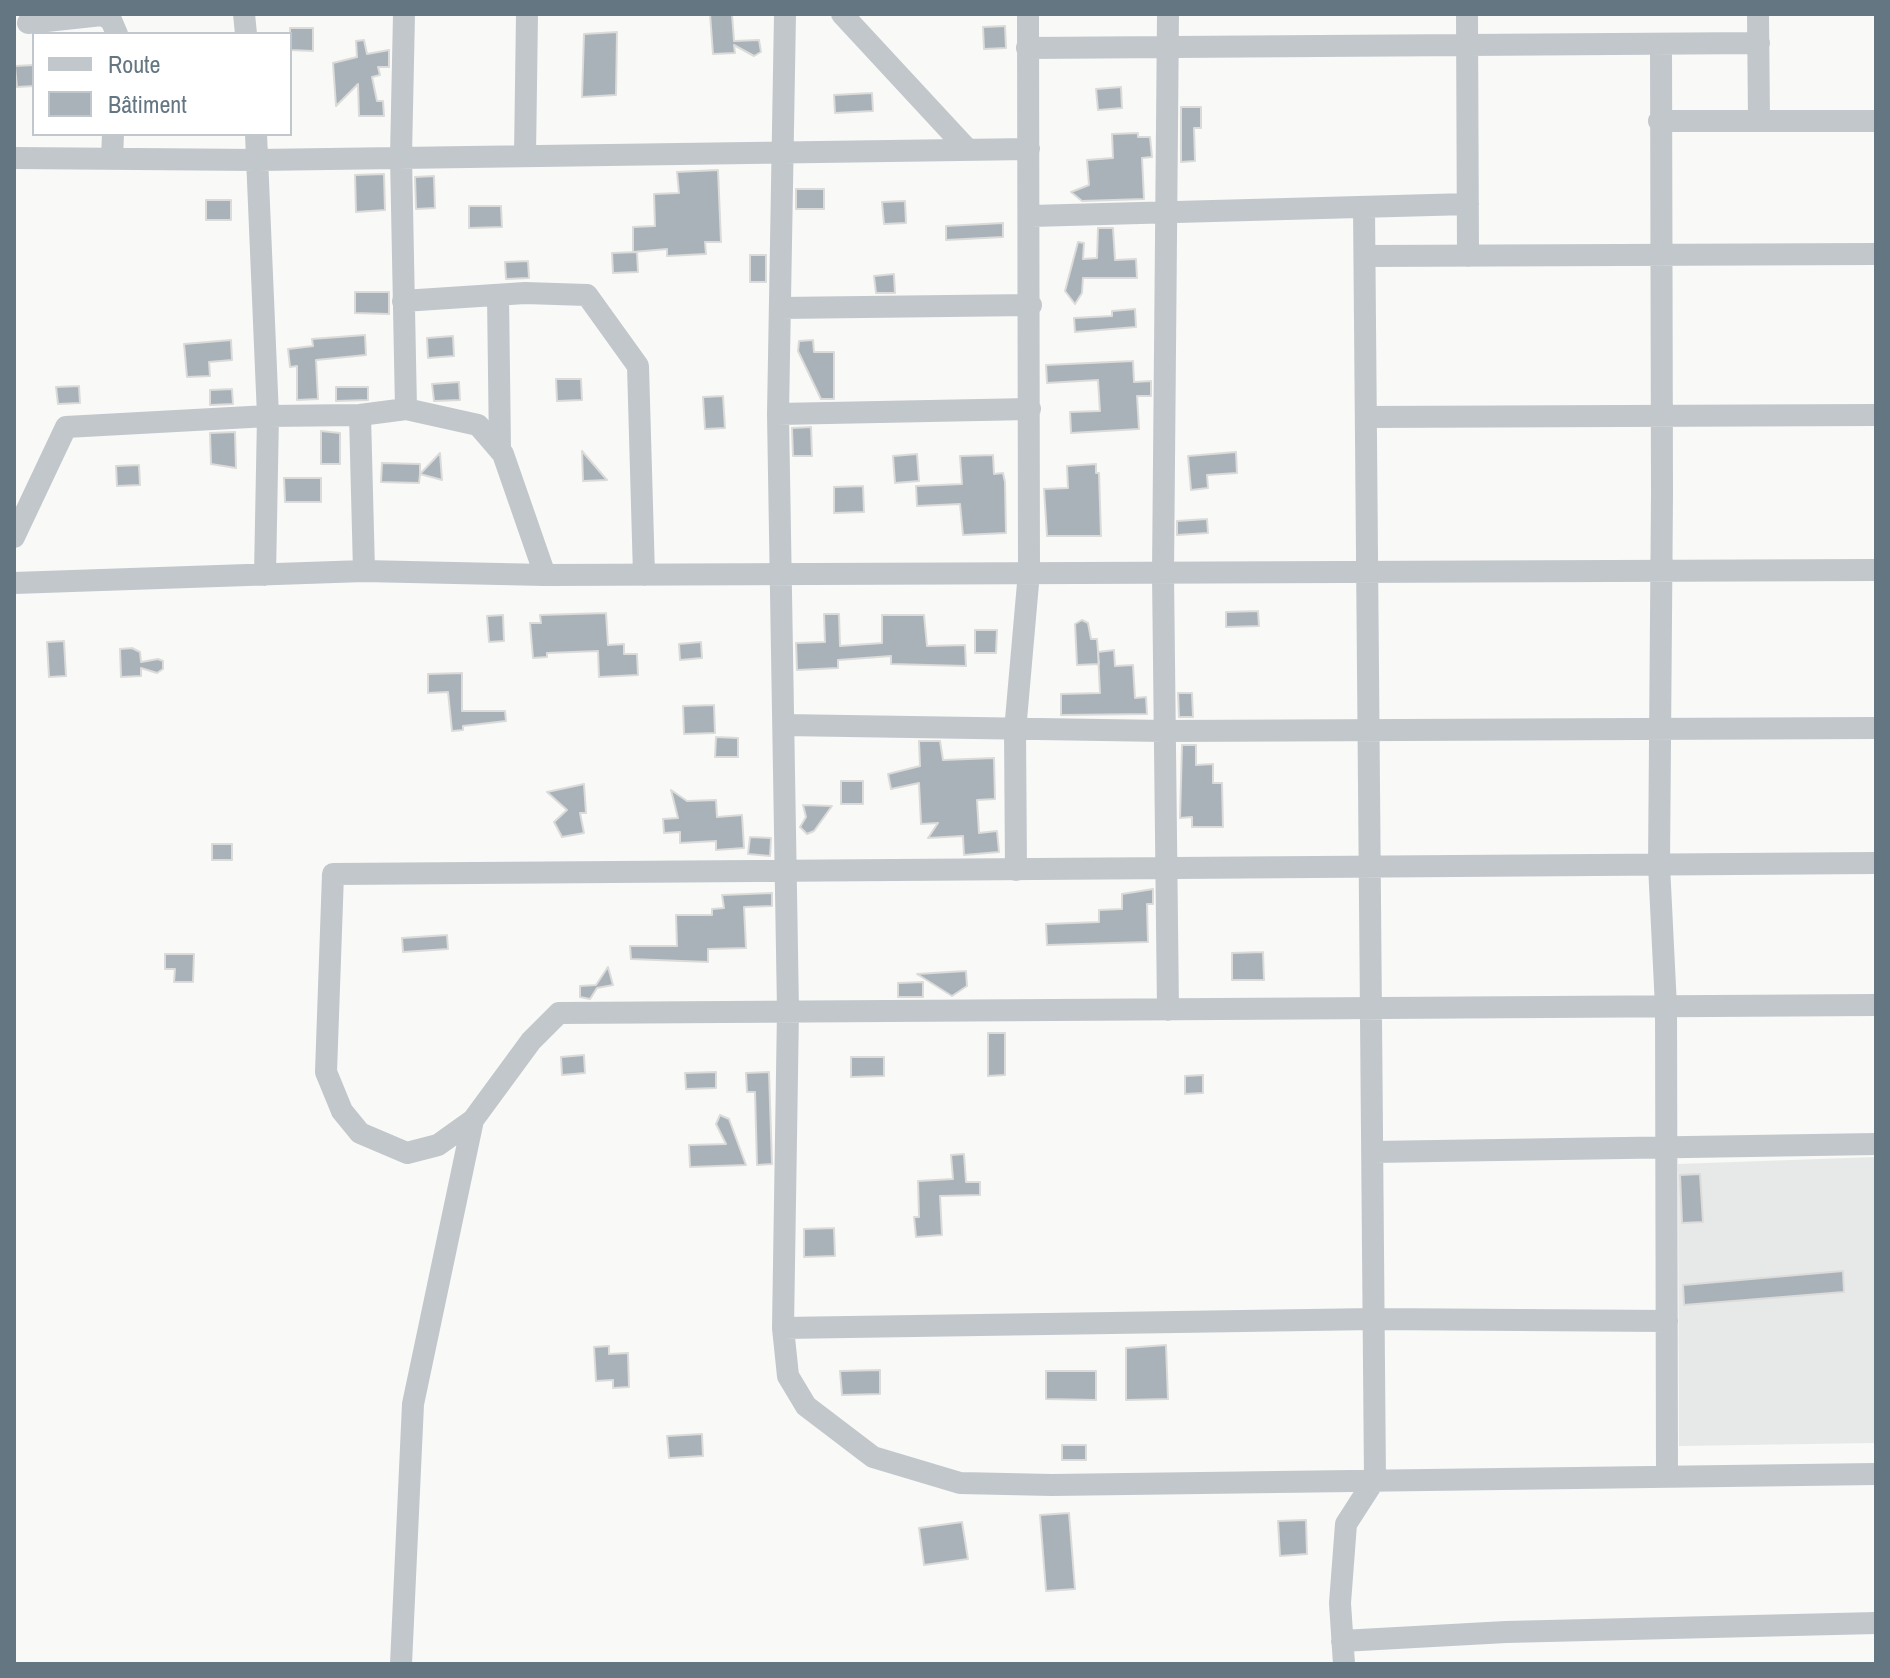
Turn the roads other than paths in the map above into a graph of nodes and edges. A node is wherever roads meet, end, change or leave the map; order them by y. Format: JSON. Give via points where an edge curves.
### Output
{"nodes":[{"id":1,"x":404,"y":14,"type":"edge"},
{"id":2,"x":527,"y":14,"type":"edge"},
{"id":3,"x":785,"y":14,"type":"edge"},
{"id":4,"x":842,"y":14,"type":"edge"},
{"id":5,"x":1028,"y":14,"type":"edge"},
{"id":6,"x":1168,"y":14,"type":"edge"},
{"id":7,"x":1467,"y":14,"type":"edge"},
{"id":8,"x":1758,"y":14,"type":"edge"},
{"id":9,"x":23,"y":20,"type":"edge"},
{"id":10,"x":116,"y":32,"type":"edge"},
{"id":11,"x":1759,"y":43,"type":"junction"},
{"id":12,"x":1661,"y":44,"type":"junction"},
{"id":13,"x":1169,"y":46,"type":"junction"},
{"id":14,"x":1467,"y":46,"type":"junction"},
{"id":15,"x":1027,"y":48,"type":"junction"},
{"id":16,"x":1659,"y":121,"type":"junction"},
{"id":17,"x":1759,"y":121,"type":"junction"},
{"id":18,"x":1876,"y":121,"type":"edge"},
{"id":19,"x":113,"y":136,"type":"edge"},
{"id":20,"x":256,"y":136,"type":"edge"},
{"id":21,"x":1029,"y":149,"type":"junction"},
{"id":22,"x":968,"y":150,"type":"junction"},
{"id":23,"x":525,"y":155,"type":"junction"},
{"id":24,"x":781,"y":155,"type":"junction"},
{"id":25,"x":401,"y":156,"type":"junction"},
{"id":26,"x":14,"y":158,"type":"edge"},
{"id":27,"x":112,"y":159,"type":"junction"},
{"id":28,"x":258,"y":160,"type":"junction"},
{"id":29,"x":1468,"y":204,"type":"junction"},
{"id":30,"x":1364,"y":207,"type":"junction"},
{"id":31,"x":1165,"y":213,"type":"junction"},
{"id":32,"x":1031,"y":216,"type":"junction"},
{"id":33,"x":1659,"y":254,"type":"junction"},
{"id":34,"x":1876,"y":254,"type":"edge"},
{"id":35,"x":1365,"y":256,"type":"junction"},
{"id":36,"x":1468,"y":256,"type":"junction"},
{"id":37,"x":498,"y":295,"type":"junction"},
{"id":38,"x":403,"y":301,"type":"junction"},
{"id":39,"x":1031,"y":305,"type":"junction"},
{"id":40,"x":780,"y":308,"type":"junction"},
{"id":41,"x":406,"y":409,"type":"junction"},
{"id":42,"x":1030,"y":409,"type":"junction"},
{"id":43,"x":778,"y":414,"type":"junction"},
{"id":44,"x":360,"y":415,"type":"junction"},
{"id":45,"x":1876,"y":415,"type":"edge"},
{"id":46,"x":268,"y":416,"type":"junction"},
{"id":47,"x":1661,"y":416,"type":"junction"},
{"id":48,"x":1366,"y":417,"type":"junction"},
{"id":49,"x":500,"y":450,"type":"junction"},
{"id":50,"x":16,"y":528,"type":"edge"},
{"id":51,"x":1876,"y":570,"type":"edge"},
{"id":52,"x":364,"y":571,"type":"junction"},
{"id":53,"x":1661,"y":571,"type":"junction"},
{"id":54,"x":1029,"y":572,"type":"junction"},
{"id":55,"x":1367,"y":572,"type":"junction"},
{"id":56,"x":1163,"y":574,"type":"junction"},
{"id":57,"x":265,"y":575,"type":"junction"},
{"id":58,"x":545,"y":575,"type":"junction"},
{"id":59,"x":644,"y":575,"type":"junction"},
{"id":60,"x":780,"y":575,"type":"junction"},
{"id":61,"x":14,"y":583,"type":"edge"},
{"id":62,"x":784,"y":725,"type":"junction"},
{"id":63,"x":1876,"y":728,"type":"edge"},
{"id":64,"x":1660,"y":729,"type":"junction"},
{"id":65,"x":1369,"y":730,"type":"junction"},
{"id":66,"x":1015,"y":731,"type":"junction"},
{"id":67,"x":1165,"y":731,"type":"junction"},
{"id":68,"x":1876,"y":863,"type":"edge"},
{"id":69,"x":1659,"y":865,"type":"junction"},
{"id":70,"x":1370,"y":867,"type":"junction"},
{"id":71,"x":1169,"y":869,"type":"junction"},
{"id":72,"x":1016,"y":870,"type":"junction"},
{"id":73,"x":784,"y":871,"type":"junction"},
{"id":74,"x":1876,"y":1005,"type":"edge"},
{"id":75,"x":1666,"y":1007,"type":"junction"},
{"id":76,"x":1371,"y":1009,"type":"junction"},
{"id":77,"x":788,"y":1010,"type":"junction"},
{"id":78,"x":1168,"y":1010,"type":"junction"},
{"id":79,"x":473,"y":1120,"type":"junction"},
{"id":80,"x":1876,"y":1144,"type":"edge"},
{"id":81,"x":1666,"y":1147,"type":"junction"},
{"id":82,"x":1373,"y":1152,"type":"junction"},
{"id":83,"x":1374,"y":1319,"type":"junction"},
{"id":84,"x":1667,"y":1321,"type":"junction"},
{"id":85,"x":783,"y":1328,"type":"junction"},
{"id":86,"x":1876,"y":1474,"type":"edge"},
{"id":87,"x":1667,"y":1476,"type":"junction"},
{"id":88,"x":1375,"y":1479,"type":"junction"},
{"id":89,"x":1876,"y":1623,"type":"edge"},
{"id":90,"x":1342,"y":1641,"type":"junction"},
{"id":91,"x":401,"y":1664,"type":"edge"},
{"id":92,"x":1344,"y":1664,"type":"edge"}],
"edges":[{"from":1,"to":25,"type":"street"},
{"from":2,"to":23,"type":"street"},
{"from":3,"to":24,"type":"street"},
{"from":4,"to":22,"type":"street"},
{"from":5,"to":15,"type":"street"},
{"from":6,"to":13,"type":"street"},
{"from":7,"to":14,"type":"street"},
{"from":8,"to":11,"type":"street"},
{"from":9,"to":10,"type":"street","via":[[102,15]]},
{"from":11,"to":12,"type":"street"},
{"from":11,"to":17,"type":"street"},
{"from":12,"to":14,"type":"street"},
{"from":12,"to":16,"type":"street"},
{"from":13,"to":14,"type":"street"},
{"from":13,"to":15,"type":"street"},
{"from":13,"to":31,"type":"street"},
{"from":14,"to":29,"type":"street"},
{"from":15,"to":21,"type":"street"},
{"from":16,"to":17,"type":"street"},
{"from":16,"to":33,"type":"street"},
{"from":17,"to":18,"type":"street"},
{"from":19,"to":27,"type":"street"},
{"from":20,"to":28,"type":"street"},
{"from":21,"to":22,"type":"street"},
{"from":21,"to":32,"type":"street"},
{"from":22,"to":24,"type":"street"},
{"from":23,"to":24,"type":"street"},
{"from":23,"to":25,"type":"street"},
{"from":24,"to":40,"type":"street"},
{"from":25,"to":28,"type":"street"},
{"from":25,"to":38,"type":"street"},
{"from":26,"to":27,"type":"street"},
{"from":27,"to":28,"type":"street"},
{"from":28,"to":46,"type":"street"},
{"from":29,"to":30,"type":"street"},
{"from":29,"to":36,"type":"street"},
{"from":30,"to":31,"type":"street"},
{"from":30,"to":35,"type":"street"},
{"from":31,"to":32,"type":"street"},
{"from":31,"to":56,"type":"street"},
{"from":32,"to":39,"type":"street"},
{"from":33,"to":34,"type":"street"},
{"from":33,"to":36,"type":"street"},
{"from":33,"to":47,"type":"street"},
{"from":35,"to":36,"type":"street"},
{"from":35,"to":48,"type":"street"},
{"from":37,"to":38,"type":"street"},
{"from":37,"to":49,"type":"street"},
{"from":37,"to":59,"type":"street","via":[[587,295],[638,366]]},
{"from":38,"to":41,"type":"street"},
{"from":39,"to":40,"type":"street"},
{"from":39,"to":42,"type":"street"},
{"from":40,"to":43,"type":"street"},
{"from":41,"to":44,"type":"street"},
{"from":41,"to":49,"type":"street","via":[[478,425]]},
{"from":42,"to":43,"type":"street"},
{"from":42,"to":54,"type":"street"},
{"from":43,"to":60,"type":"street"},
{"from":44,"to":46,"type":"street"},
{"from":44,"to":52,"type":"street"},
{"from":45,"to":47,"type":"street"},
{"from":46,"to":50,"type":"street","via":[[66,427]]},
{"from":46,"to":57,"type":"street"},
{"from":47,"to":48,"type":"street"},
{"from":47,"to":53,"type":"street"},
{"from":48,"to":55,"type":"street"},
{"from":49,"to":58,"type":"street"},
{"from":51,"to":53,"type":"street"},
{"from":52,"to":57,"type":"street"},
{"from":52,"to":58,"type":"street"},
{"from":53,"to":55,"type":"street"},
{"from":53,"to":64,"type":"street"},
{"from":54,"to":56,"type":"street"},
{"from":54,"to":60,"type":"street"},
{"from":54,"to":66,"type":"street"},
{"from":55,"to":56,"type":"street"},
{"from":55,"to":65,"type":"street"},
{"from":56,"to":67,"type":"street"},
{"from":57,"to":61,"type":"street"},
{"from":58,"to":59,"type":"street"},
{"from":59,"to":60,"type":"street"},
{"from":60,"to":62,"type":"street"},
{"from":62,"to":66,"type":"street"},
{"from":62,"to":73,"type":"street"},
{"from":63,"to":64,"type":"street"},
{"from":64,"to":65,"type":"street"},
{"from":64,"to":69,"type":"street"},
{"from":65,"to":67,"type":"street"},
{"from":65,"to":70,"type":"street"},
{"from":66,"to":67,"type":"street"},
{"from":66,"to":72,"type":"street"},
{"from":67,"to":71,"type":"street"},
{"from":68,"to":69,"type":"street"},
{"from":69,"to":70,"type":"street"},
{"from":69,"to":75,"type":"street"},
{"from":70,"to":71,"type":"street"},
{"from":70,"to":76,"type":"street"},
{"from":71,"to":72,"type":"street"},
{"from":71,"to":78,"type":"street"},
{"from":72,"to":73,"type":"street"},
{"from":73,"to":77,"type":"street"},
{"from":73,"to":79,"type":"street","via":[[333,874],[326,1072],[342,1111],[360,1133],[407,1153],[438,1145]]},
{"from":74,"to":75,"type":"street"},
{"from":75,"to":76,"type":"street"},
{"from":75,"to":81,"type":"street"},
{"from":76,"to":78,"type":"street"},
{"from":76,"to":82,"type":"street"},
{"from":77,"to":78,"type":"street"},
{"from":77,"to":79,"type":"street","via":[[559,1013],[531,1041]]},
{"from":77,"to":85,"type":"street"},
{"from":79,"to":91,"type":"street","via":[[413,1404]]},
{"from":80,"to":81,"type":"street"},
{"from":81,"to":82,"type":"street"},
{"from":81,"to":84,"type":"street"},
{"from":82,"to":83,"type":"street"},
{"from":83,"to":84,"type":"street"},
{"from":83,"to":85,"type":"street"},
{"from":83,"to":88,"type":"street"},
{"from":84,"to":87,"type":"street"},
{"from":85,"to":88,"type":"street","via":[[788,1376],[806,1406],[873,1457],[960,1483]]},
{"from":86,"to":87,"type":"street"},
{"from":87,"to":88,"type":"street"},
{"from":88,"to":90,"type":"street","via":[[1346,1524]]},
{"from":89,"to":90,"type":"street"},
{"from":90,"to":92,"type":"street"}]}
